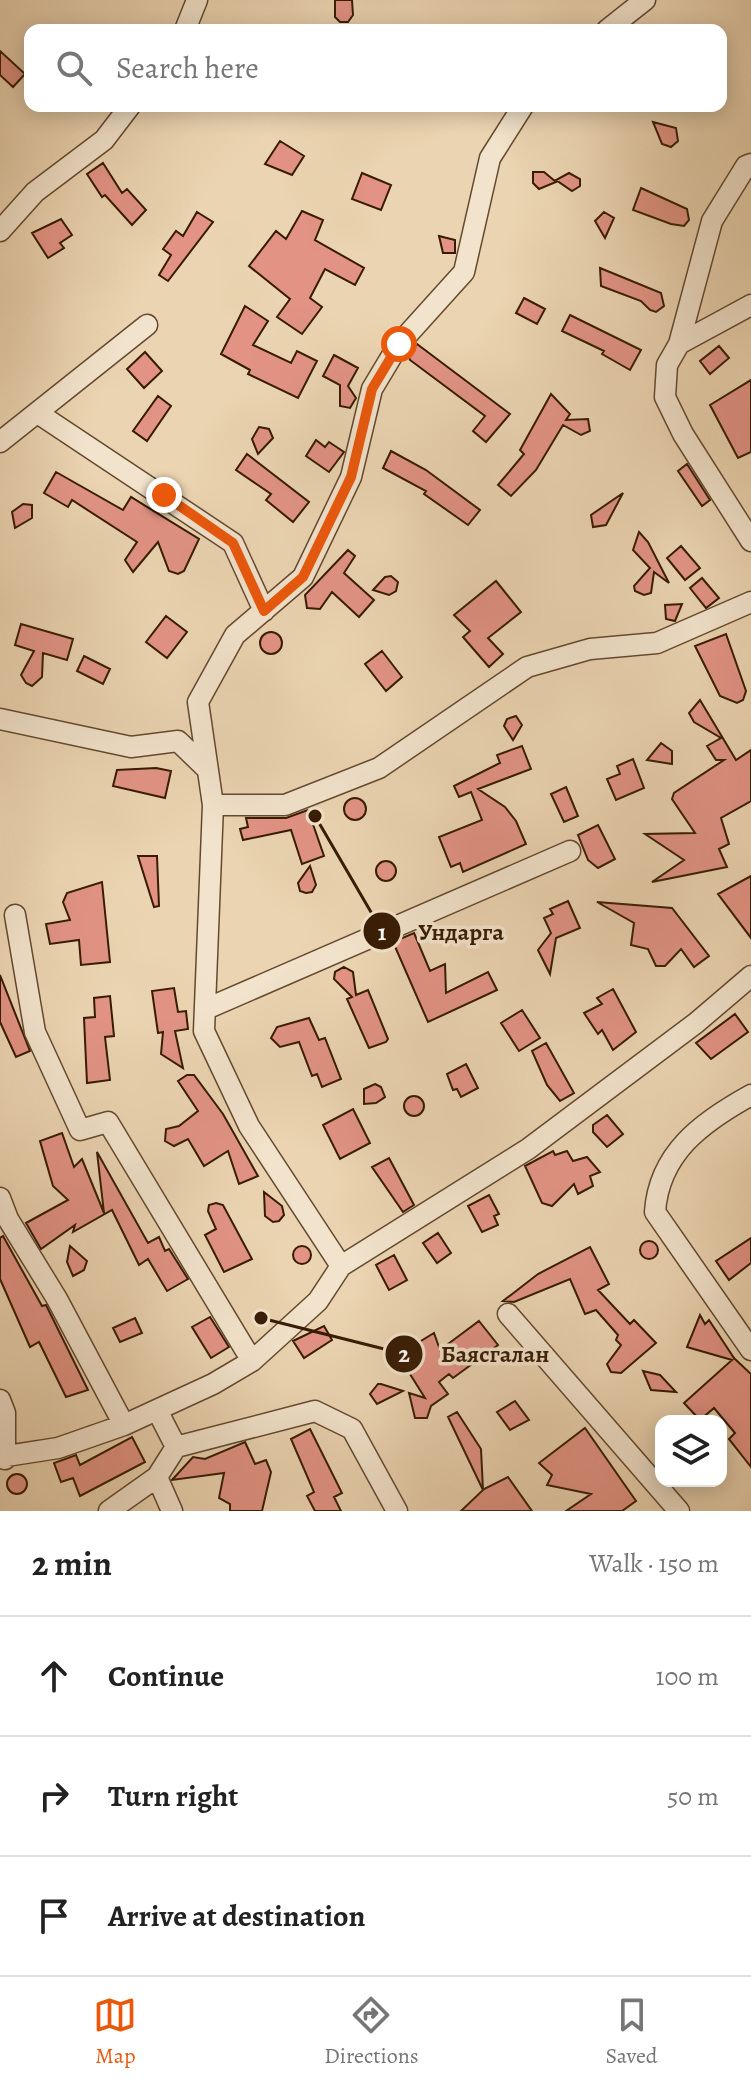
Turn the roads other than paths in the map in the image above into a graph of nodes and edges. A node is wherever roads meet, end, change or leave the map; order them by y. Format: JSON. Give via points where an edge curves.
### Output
{"nodes":[{"id":1,"x":197,"y":0,"type":"edge"},
{"id":2,"x":645,"y":0,"type":"edge"},
{"id":3,"x":187,"y":24,"type":"edge"},
{"id":4,"x":615,"y":24,"type":"edge"},
{"id":5,"x":125,"y":112,"type":"edge"},
{"id":6,"x":519,"y":112,"type":"edge"},
{"id":7,"x":751,"y":164,"type":"edge"},
{"id":8,"x":0,"y":231,"type":"edge"},
{"id":9,"x":751,"y":305,"type":"edge"},
{"id":10,"x":147,"y":325,"type":"dead end"},
{"id":11,"x":679,"y":344,"type":"junction"},
{"id":12,"x":39,"y":414,"type":"junction"},
{"id":13,"x":0,"y":442,"type":"edge"},
{"id":14,"x":751,"y":541,"type":"edge"},
{"id":15,"x":750,"y":604,"type":"edge"},
{"id":16,"x":264,"y":611,"type":"junction"},
{"id":17,"x":0,"y":719,"type":"edge"},
{"id":18,"x":208,"y":770,"type":"junction"},
{"id":19,"x":213,"y":805,"type":"junction"},
{"id":20,"x":570,"y":851,"type":"dead end"},
{"id":21,"x":15,"y":915,"type":"dead end"},
{"id":22,"x":751,"y":976,"type":"edge"},
{"id":23,"x":206,"y":1009,"type":"junction"},
{"id":24,"x":751,"y":1095,"type":"edge"},
{"id":25,"x":0,"y":1198,"type":"edge"},
{"id":26,"x":341,"y":1266,"type":"junction"},
{"id":27,"x":508,"y":1314,"type":"dead end"},
{"id":28,"x":751,"y":1350,"type":"edge"},
{"id":29,"x":252,"y":1361,"type":"junction"},
{"id":30,"x":0,"y":1400,"type":"edge"},
{"id":31,"x":157,"y":1410,"type":"junction"},
{"id":32,"x":124,"y":1425,"type":"junction"},
{"id":33,"x":176,"y":1447,"type":"junction"},
{"id":34,"x":3,"y":1458,"type":"edge"},
{"id":35,"x":157,"y":1477,"type":"junction"},
{"id":36,"x":109,"y":1511,"type":"edge"},
{"id":37,"x":172,"y":1511,"type":"edge"},
{"id":38,"x":397,"y":1511,"type":"edge"},
{"id":39,"x":679,"y":1511,"type":"edge"}],
"edges":[{"from":1,"to":3,"type":"street"},
{"from":2,"to":4,"type":"street"},
{"from":5,"to":8,"type":"street","via":[[104,140],[35,192]]},
{"from":6,"to":16,"type":"street","via":[[490,158],[464,272],[399,344],[372,389],[351,477],[303,577]]},
{"from":7,"to":11,"type":"street","via":[[712,221]]},
{"from":9,"to":11,"type":"street"},
{"from":10,"to":12,"type":"street"},
{"from":11,"to":14,"type":"street","via":[[667,365],[665,397]]},
{"from":12,"to":13,"type":"street"},
{"from":12,"to":16,"type":"street","via":[[233,543]]},
{"from":15,"to":19,"type":"street","via":[[657,643],[590,649],[527,667],[379,768],[285,805]]},
{"from":16,"to":18,"type":"street","via":[[235,635],[198,702]]},
{"from":17,"to":18,"type":"street","via":[[131,747],[178,741]]},
{"from":18,"to":19,"type":"street"},
{"from":19,"to":23,"type":"street"},
{"from":20,"to":23,"type":"street"},
{"from":21,"to":29,"type":"street","via":[[35,1032],[80,1130],[108,1122]]},
{"from":22,"to":26,"type":"street","via":[[528,1149]]},
{"from":23,"to":26,"type":"street","via":[[204,1031],[249,1126]]},
{"from":24,"to":28,"type":"street","via":[[721,1111],[678,1149],[657,1186],[655,1212]]},
{"from":25,"to":32,"type":"street"},
{"from":26,"to":29,"type":"street","via":[[318,1301]]},
{"from":27,"to":39,"type":"street"},
{"from":29,"to":31,"type":"street"},
{"from":30,"to":34,"type":"street","via":[[5,1413]]},
{"from":31,"to":32,"type":"street"},
{"from":31,"to":33,"type":"street"},
{"from":32,"to":34,"type":"street","via":[[58,1448]]},
{"from":33,"to":35,"type":"street"},
{"from":33,"to":38,"type":"street","via":[[315,1411],[352,1429]]},
{"from":35,"to":36,"type":"street"},
{"from":35,"to":37,"type":"street"}]}
